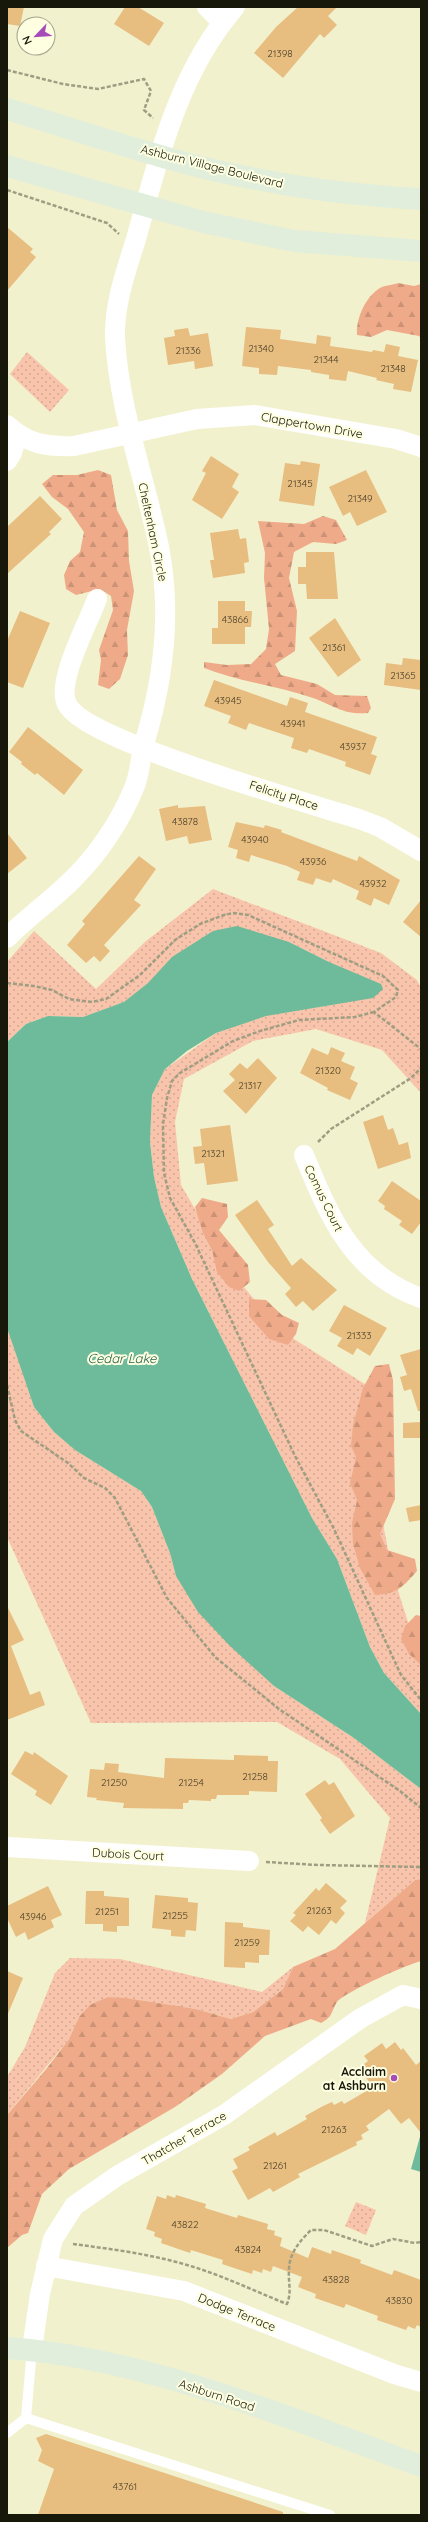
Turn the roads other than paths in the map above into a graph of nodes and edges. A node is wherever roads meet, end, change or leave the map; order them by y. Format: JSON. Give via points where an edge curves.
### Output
{"nodes":[{"id":1,"x":207,"y":7,"type":"edge"},
{"id":2,"x":235,"y":7,"type":"edge"},
{"id":3,"x":222,"y":22,"type":"junction"},
{"id":4,"x":7,"y":110,"type":"edge"},
{"id":5,"x":159,"y":154,"type":"junction"},
{"id":6,"x":7,"y":166,"type":"edge"},
{"id":7,"x":421,"y":198,"type":"edge"},
{"id":8,"x":144,"y":205,"type":"junction"},
{"id":9,"x":421,"y":251,"type":"edge"},
{"id":10,"x":12,"y":430,"type":"edge"},
{"id":11,"x":130,"y":434,"type":"junction"},
{"id":12,"x":421,"y":447,"type":"edge"},
{"id":13,"x":7,"y":461,"type":"edge"},
{"id":14,"x":97,"y":599,"type":"dead end"},
{"id":15,"x":143,"y":749,"type":"junction"},
{"id":16,"x":421,"y":851,"type":"edge"},
{"id":17,"x":8,"y":934,"type":"edge"},
{"id":18,"x":304,"y":1155,"type":"road end"},
{"id":19,"x":421,"y":1298,"type":"edge"},
{"id":20,"x":7,"y":1847,"type":"edge"},
{"id":21,"x":249,"y":1860,"type":"road end"},
{"id":22,"x":421,"y":1998,"type":"edge"},
{"id":23,"x":46,"y":2266,"type":"junction"},
{"id":24,"x":7,"y":2348,"type":"edge"},
{"id":25,"x":32,"y":2350,"type":"junction"},
{"id":26,"x":421,"y":2382,"type":"edge"},
{"id":27,"x":26,"y":2418,"type":"junction"},
{"id":28,"x":7,"y":2433,"type":"edge"},
{"id":29,"x":421,"y":2466,"type":"edge"},
{"id":30,"x":330,"y":2515,"type":"edge"}],
"edges":[{"from":1,"to":3,"type":"street"},
{"from":2,"to":3,"type":"street","name":"Cheltenham Circle"},
{"from":3,"to":5,"type":"street","name":"Cheltenham Circle","via":[[188,77]]},
{"from":4,"to":5,"type":"main road","name":"Ashburn Village Boulevard"},
{"from":5,"to":7,"type":"main road","name":"Ashburn Village Boulevard","via":[[267,181],[351,193]]},
{"from":5,"to":8,"type":"street","name":"Cheltenham Circle"},
{"from":6,"to":8,"type":"main road"},
{"from":8,"to":9,"type":"main road","via":[[203,222],[294,241]]},
{"from":8,"to":11,"type":"street","name":"Cheltenham Circle","via":[[126,266],[117,308],[115,336]]},
{"from":10,"to":11,"type":"street","name":"Clappertown Drive","via":[[40,445],[59,446],[74,446]]},
{"from":10,"to":13,"type":"street","via":[[12,453]]},
{"from":11,"to":12,"type":"street","name":"Clappertown Drive","via":[[197,419],[255,415],[396,439]]},
{"from":11,"to":15,"type":"street","name":"Cheltenham Circle","via":[[159,548],[166,604],[163,661]]},
{"from":14,"to":15,"type":"street","name":"Felicity Place","via":[[66,678],[67,703],[70,710],[83,720]]},
{"from":15,"to":16,"type":"street","name":"Felicity Place","via":[[359,819],[380,827]]},
{"from":15,"to":17,"type":"street","name":"Cheltenham Circle","via":[[135,786],[117,822],[99,848],[76,877]]},
{"from":18,"to":19,"type":"street","name":"Comus Court","via":[[335,1226],[355,1252],[380,1276],[407,1293]]},
{"from":20,"to":21,"type":"street","name":"Dubois Court"},
{"from":22,"to":23,"type":"street","name":"Thatcher Terrace","via":[[403,1995],[361,2018],[224,2115],[74,2206],[54,2237]]},
{"from":23,"to":25,"type":"street","name":"Thatcher Terrace"},
{"from":23,"to":26,"type":"street","name":"Dodge Terrace","via":[[184,2291],[394,2374]]},
{"from":24,"to":25,"type":"main road","name":"Ashburn Road"},
{"from":25,"to":27,"type":"lane"},
{"from":25,"to":29,"type":"main road","name":"Ashburn Road","via":[[86,2357],[132,2367]]},
{"from":27,"to":28,"type":"lane"},
{"from":27,"to":30,"type":"lane"}]}
